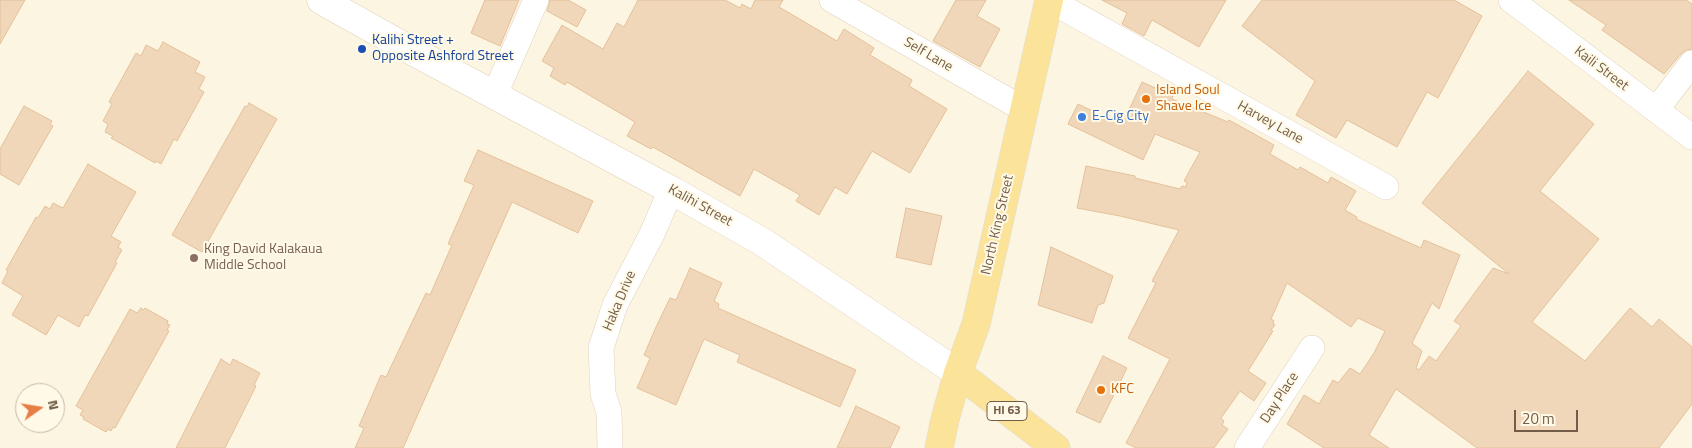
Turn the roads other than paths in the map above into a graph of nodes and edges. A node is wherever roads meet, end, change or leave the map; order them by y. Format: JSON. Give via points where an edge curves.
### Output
{"nodes":[{"id":1,"x":321,"y":0,"type":"edge"},
{"id":2,"x":536,"y":0,"type":"edge"},
{"id":3,"x":832,"y":0,"type":"edge"},
{"id":4,"x":1049,"y":0,"type":"edge"},
{"id":5,"x":1511,"y":0,"type":"edge"},
{"id":6,"x":1692,"y":63,"type":"edge"},
{"id":7,"x":495,"y":94,"type":"junction"},
{"id":8,"x":1025,"y":110,"type":"junction"},
{"id":9,"x":1656,"y":110,"type":"junction"},
{"id":10,"x":1692,"y":138,"type":"edge"},
{"id":11,"x":1386,"y":187,"type":"dead end"},
{"id":12,"x":670,"y":190,"type":"junction"},
{"id":13,"x":1312,"y":348,"type":"dead end"},
{"id":14,"x":958,"y":373,"type":"junction"},
{"id":15,"x":610,"y":448,"type":"edge"},
{"id":16,"x":939,"y":448,"type":"edge"},
{"id":17,"x":1056,"y":448,"type":"edge"},
{"id":18,"x":1247,"y":448,"type":"edge"}],
"edges":[{"from":1,"to":7,"type":"main road","name":"Kalihi Street","number":"HI 63"},
{"from":2,"to":7,"type":"street"},
{"from":3,"to":8,"type":"street","name":"Self Lane"},
{"from":4,"to":8,"type":"main road","name":"North King Street"},
{"from":4,"to":11,"type":"street","name":"Harvey Lane"},
{"from":5,"to":9,"type":"street","name":"Kaili Street"},
{"from":6,"to":9,"type":"street"},
{"from":7,"to":12,"type":"main road","name":"Kalihi Street","number":"HI 63"},
{"from":8,"to":14,"type":"main road","name":"North King Street","via":[[976,324]]},
{"from":9,"to":10,"type":"street","name":"Kaili Street"},
{"from":12,"to":14,"type":"main road","name":"Kalihi Street","number":"HI 63","via":[[761,241]]},
{"from":12,"to":15,"type":"street","name":"Haka Drive","via":[[652,234],[615,305],[601,348]]},
{"from":13,"to":18,"type":"street","name":"Day Place"},
{"from":14,"to":16,"type":"main road","name":"North King Street"},
{"from":14,"to":17,"type":"main road","name":"Kalihi Street","number":"HI 63"}]}
